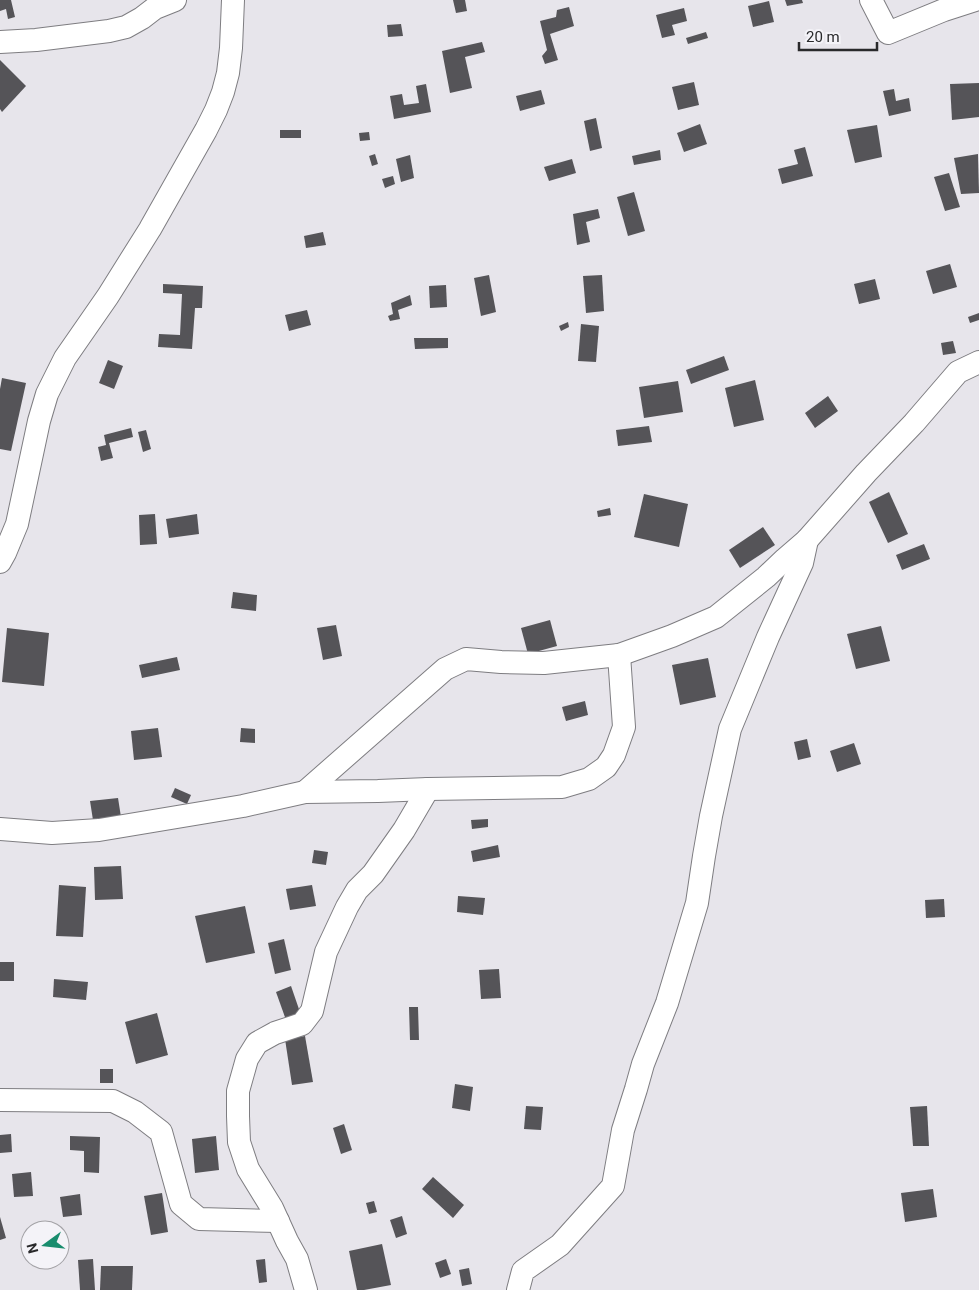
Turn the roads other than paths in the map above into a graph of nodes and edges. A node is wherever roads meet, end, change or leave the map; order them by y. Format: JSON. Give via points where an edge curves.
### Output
{"nodes":[{"id":1,"x":175,"y":0,"type":"edge"},
{"id":2,"x":233,"y":0,"type":"edge"},
{"id":3,"x":871,"y":0,"type":"edge"},
{"id":4,"x":975,"y":0,"type":"edge"},
{"id":5,"x":0,"y":42,"type":"edge"},
{"id":6,"x":979,"y":362,"type":"edge"},
{"id":7,"x":807,"y":540,"type":"junction"},
{"id":8,"x":0,"y":562,"type":"edge"},
{"id":9,"x":619,"y":655,"type":"junction"},
{"id":10,"x":428,"y":788,"type":"junction"},
{"id":11,"x":306,"y":792,"type":"junction"},
{"id":12,"x":0,"y":829,"type":"edge"},
{"id":13,"x":0,"y":1100,"type":"edge"},
{"id":14,"x":278,"y":1221,"type":"junction"},
{"id":15,"x":306,"y":1290,"type":"edge"},
{"id":16,"x":518,"y":1290,"type":"edge"}],
"edges":[{"from":1,"to":5,"type":"street","via":[[126,27]]},
{"from":2,"to":8,"type":"street","via":[[228,73],[216,110],[150,229],[65,358],[47,394],[17,524]]},
{"from":3,"to":4,"type":"street","via":[[888,33]]},
{"from":6,"to":7,"type":"street","via":[[954,376]]},
{"from":7,"to":9,"type":"street","via":[[716,617]]},
{"from":7,"to":16,"type":"street","via":[[802,563],[730,729],[697,903],[667,1003],[643,1064],[624,1130],[613,1186],[560,1245],[523,1271]]},
{"from":9,"to":10,"type":"street","via":[[624,727],[606,767],[589,779],[562,787]]},
{"from":9,"to":11,"type":"street","via":[[544,663],[466,659],[445,669]]},
{"from":10,"to":11,"type":"street"},
{"from":10,"to":14,"type":"street","via":[[404,830],[346,908],[326,952],[312,1011],[302,1024],[275,1033],[257,1044],[247,1059],[238,1091],[239,1142],[248,1169]]},
{"from":11,"to":12,"type":"street","via":[[99,830],[52,833]]},
{"from":13,"to":14,"type":"street","via":[[113,1101],[135,1112],[161,1132],[181,1204],[199,1219]]},
{"from":14,"to":15,"type":"street","via":[[297,1259]]}]}
